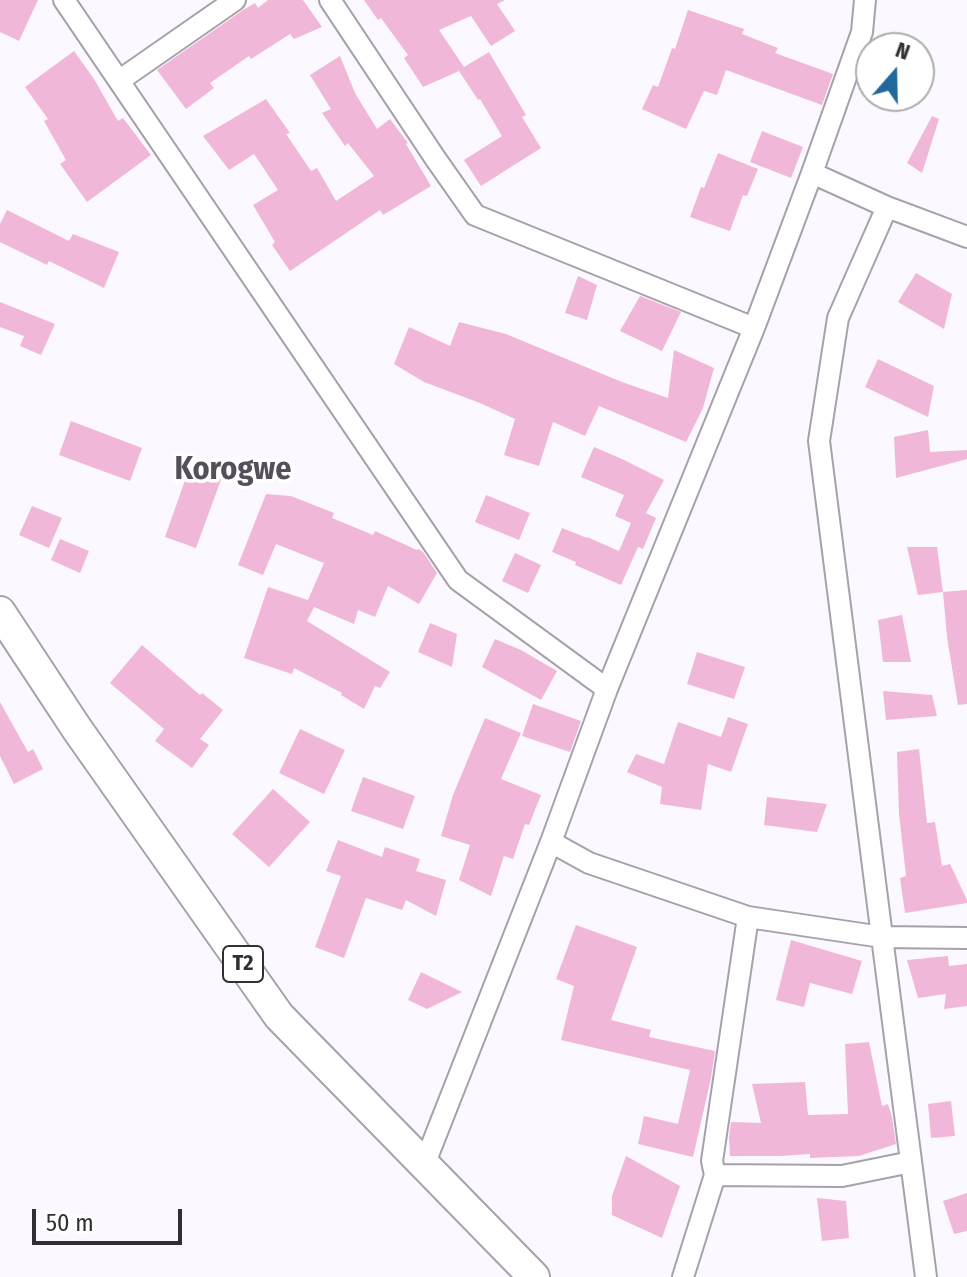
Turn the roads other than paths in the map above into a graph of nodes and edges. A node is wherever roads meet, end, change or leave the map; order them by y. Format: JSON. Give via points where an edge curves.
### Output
{"nodes":[{"id":1,"x":64,"y":0,"type":"edge"},
{"id":2,"x":235,"y":0,"type":"edge"},
{"id":3,"x":330,"y":0,"type":"edge"},
{"id":4,"x":865,"y":0,"type":"edge"},
{"id":5,"x":120,"y":80,"type":"junction"},
{"id":6,"x":812,"y":173,"type":"junction"},
{"id":7,"x":887,"y":207,"type":"junction"},
{"id":8,"x":967,"y":237,"type":"edge"},
{"id":9,"x":754,"y":328,"type":"junction"},
{"id":10,"x":0,"y":612,"type":"edge"},
{"id":11,"x":607,"y":689,"type":"junction"},
{"id":12,"x":551,"y":842,"type":"junction"},
{"id":13,"x":748,"y":917,"type":"junction"},
{"id":14,"x":882,"y":937,"type":"junction"},
{"id":15,"x":967,"y":938,"type":"edge"},
{"id":16,"x":911,"y":1162,"type":"junction"},
{"id":17,"x":424,"y":1165,"type":"junction"},
{"id":18,"x":715,"y":1175,"type":"junction"},
{"id":19,"x":534,"y":1277,"type":"edge"},
{"id":20,"x":683,"y":1277,"type":"edge"},
{"id":21,"x":926,"y":1277,"type":"edge"}],
"edges":[{"from":1,"to":5,"type":"street"},
{"from":2,"to":5,"type":"street"},
{"from":3,"to":9,"type":"street","via":[[475,215]]},
{"from":4,"to":6,"type":"street","via":[[862,32]]},
{"from":5,"to":11,"type":"street","via":[[458,580]]},
{"from":6,"to":7,"type":"street"},
{"from":6,"to":9,"type":"street"},
{"from":7,"to":8,"type":"street"},
{"from":7,"to":14,"type":"street","via":[[838,318],[819,441]]},
{"from":9,"to":11,"type":"street"},
{"from":10,"to":17,"type":"highway","number":"T2","via":[[279,1016]]},
{"from":11,"to":12,"type":"street"},
{"from":12,"to":13,"type":"street","via":[[589,863]]},
{"from":12,"to":17,"type":"street"},
{"from":13,"to":14,"type":"street"},
{"from":13,"to":18,"type":"street","via":[[712,1161]]},
{"from":14,"to":15,"type":"street"},
{"from":14,"to":16,"type":"street"},
{"from":16,"to":18,"type":"street","via":[[842,1176]]},
{"from":16,"to":21,"type":"street"},
{"from":17,"to":19,"type":"highway","number":"T2"},
{"from":18,"to":20,"type":"street"}]}
